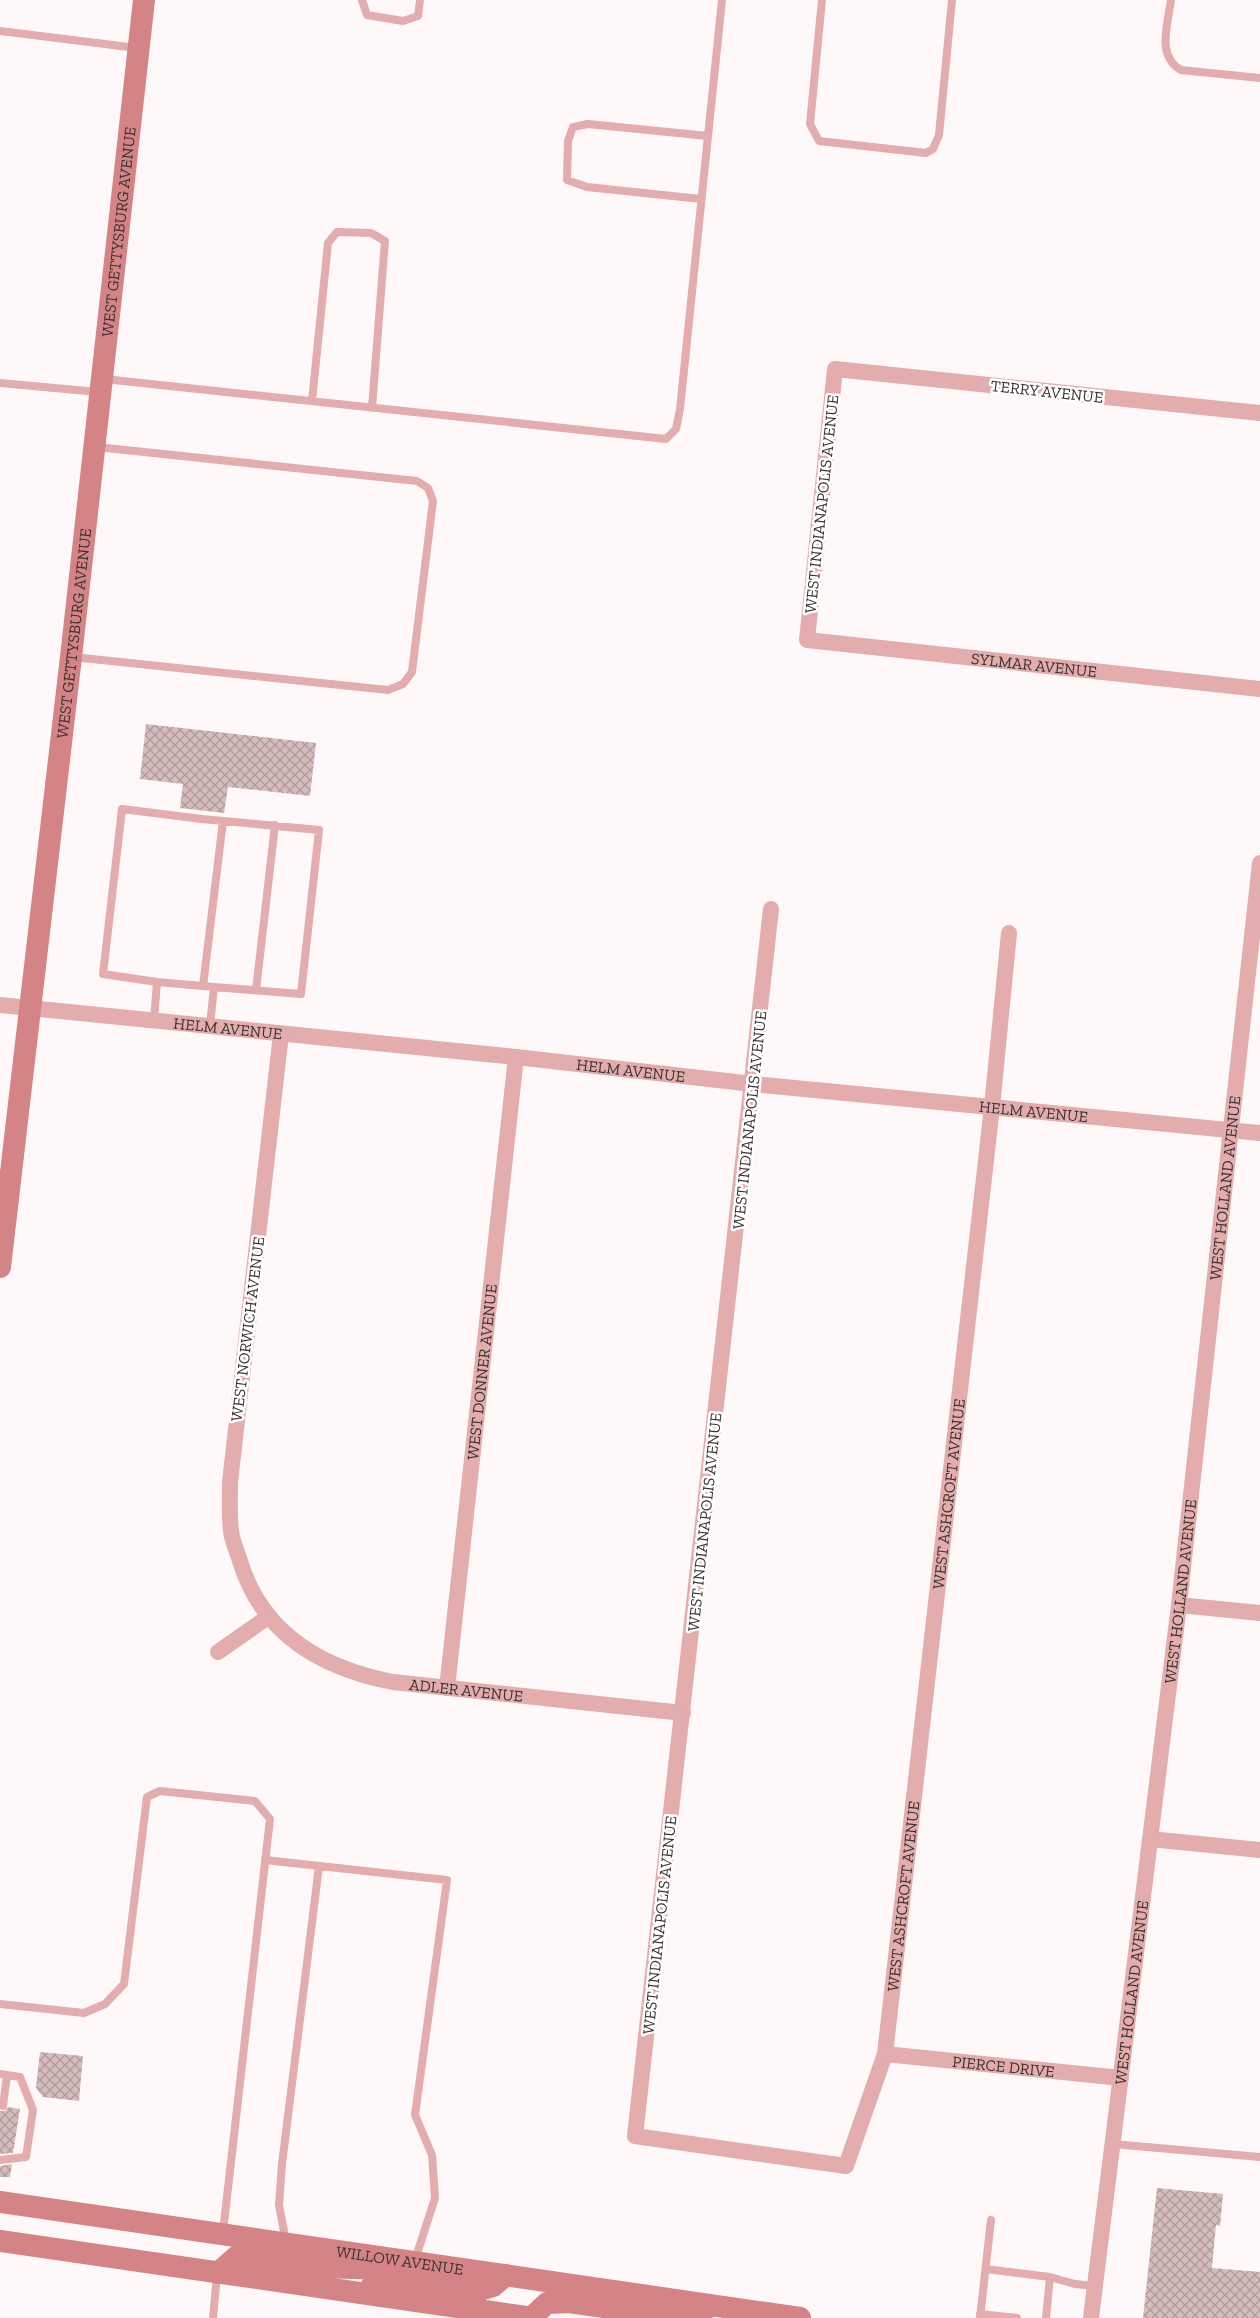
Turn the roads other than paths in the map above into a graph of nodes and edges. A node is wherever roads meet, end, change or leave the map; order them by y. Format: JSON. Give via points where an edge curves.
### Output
{"nodes":[{"id":1,"x":144,"y":0,"type":"edge"},
{"id":2,"x":362,"y":0,"type":"edge"},
{"id":3,"x":420,"y":0,"type":"edge"},
{"id":4,"x":722,"y":0,"type":"edge"},
{"id":5,"x":822,"y":0,"type":"edge"},
{"id":6,"x":952,"y":0,"type":"edge"},
{"id":7,"x":1171,"y":0,"type":"edge"},
{"id":8,"x":0,"y":31,"type":"edge"},
{"id":9,"x":138,"y":48,"type":"junction"},
{"id":10,"x":1260,"y":78,"type":"edge"},
{"id":11,"x":708,"y":136,"type":"junction"},
{"id":12,"x":701,"y":198,"type":"junction"},
{"id":13,"x":835,"y":369,"type":"joint"},
{"id":14,"x":0,"y":383,"type":"edge"},
{"id":15,"x":101,"y":386,"type":"junction"},
{"id":16,"x":312,"y":401,"type":"junction"},
{"id":17,"x":372,"y":408,"type":"junction"},
{"id":18,"x":1260,"y":414,"type":"edge"},
{"id":19,"x":94,"y":447,"type":"junction"},
{"id":20,"x":807,"y":640,"type":"joint"},
{"id":21,"x":71,"y":657,"type":"junction"},
{"id":22,"x":1260,"y":689,"type":"edge"},
{"id":23,"x":223,"y":821,"type":"junction"},
{"id":24,"x":275,"y":825,"type":"junction"},
{"id":25,"x":1260,"y":863,"type":"edge"},
{"id":26,"x":771,"y":909,"type":"dead end"},
{"id":27,"x":1009,"y":932,"type":"dead end"},
{"id":28,"x":157,"y":982,"type":"junction"},
{"id":29,"x":202,"y":986,"type":"junction"},
{"id":30,"x":214,"y":988,"type":"junction"},
{"id":31,"x":256,"y":990,"type":"junction"},
{"id":32,"x":0,"y":1004,"type":"edge"},
{"id":33,"x":28,"y":1008,"type":"junction"},
{"id":34,"x":154,"y":1020,"type":"junction"},
{"id":35,"x":210,"y":1026,"type":"junction"},
{"id":36,"x":281,"y":1034,"type":"junction"},
{"id":37,"x":516,"y":1057,"type":"junction"},
{"id":38,"x":753,"y":1084,"type":"junction"},
{"id":39,"x":992,"y":1107,"type":"junction"},
{"id":40,"x":1230,"y":1130,"type":"junction"},
{"id":41,"x":1260,"y":1133,"type":"edge"},
{"id":42,"x":0,"y":1267,"type":"edge"},
{"id":43,"x":1178,"y":1605,"type":"junction"},
{"id":44,"x":1260,"y":1613,"type":"edge"},
{"id":45,"x":268,"y":1617,"type":"junction"},
{"id":46,"x":218,"y":1652,"type":"dead end"},
{"id":47,"x":447,"y":1688,"type":"junction"},
{"id":48,"x":683,"y":1712,"type":"junction"},
{"id":49,"x":1150,"y":1839,"type":"junction"},
{"id":50,"x":1260,"y":1850,"type":"edge"},
{"id":51,"x":265,"y":1860,"type":"junction"},
{"id":52,"x":319,"y":1866,"type":"junction"},
{"id":53,"x":0,"y":2004,"type":"edge"},
{"id":54,"x":886,"y":2054,"type":"junction"},
{"id":55,"x":4,"y":2074,"type":"edge"},
{"id":56,"x":1122,"y":2078,"type":"junction"},
{"id":57,"x":4,"y":2106,"type":"dead end"},
{"id":58,"x":1112,"y":2144,"type":"junction"},
{"id":59,"x":1260,"y":2157,"type":"edge"},
{"id":60,"x":0,"y":2160,"type":"edge"},
{"id":61,"x":846,"y":2166,"type":"joint"},
{"id":62,"x":0,"y":2202,"type":"edge"},
{"id":63,"x":991,"y":2220,"type":"dead end"},
{"id":64,"x":222,"y":2234,"type":"junction"},
{"id":65,"x":0,"y":2241,"type":"edge"},
{"id":66,"x":286,"y":2244,"type":"junction"},
{"id":67,"x":414,"y":2262,"type":"junction"},
{"id":68,"x":986,"y":2269,"type":"junction"},
{"id":69,"x":218,"y":2273,"type":"junction"},
{"id":70,"x":506,"y":2276,"type":"junction"},
{"id":71,"x":1050,"y":2277,"type":"junction"},
{"id":72,"x":1095,"y":2286,"type":"junction"},
{"id":73,"x":366,"y":2294,"type":"junction"},
{"id":74,"x":712,"y":2305,"type":"junction"},
{"id":75,"x":980,"y":2316,"type":"edge"},
{"id":76,"x":213,"y":2318,"type":"edge"},
{"id":77,"x":531,"y":2318,"type":"edge"},
{"id":78,"x":800,"y":2318,"type":"edge"},
{"id":79,"x":1017,"y":2318,"type":"edge"},
{"id":80,"x":1046,"y":2318,"type":"edge"},
{"id":81,"x":1091,"y":2318,"type":"edge"}],
"edges":[{"from":1,"to":9,"type":"main road","name":"WEST GETTYSBURG AVENUE"},
{"from":2,"to":3,"type":"lane","via":[[367,15],[403,21],[418,16]]},
{"from":4,"to":11,"type":"lane"},
{"from":5,"to":6,"type":"lane","via":[[810,124],[819,141],[926,154],[933,149],[938,134]]},
{"from":7,"to":10,"type":"lane","via":[[1165,46],[1167,58],[1173,66],[1181,70]]},
{"from":8,"to":9,"type":"lane"},
{"from":9,"to":15,"type":"main road","name":"WEST GETTYSBURG AVENUE"},
{"from":11,"to":12,"type":"lane"},
{"from":11,"to":12,"type":"lane","via":[[588,124],[573,127],[568,141],[567,180],[587,187]]},
{"from":12,"to":17,"type":"lane","via":[[680,408],[676,429],[666,439]]},
{"from":13,"to":18,"type":"street","name":"TERRY AVENUE"},
{"from":13,"to":20,"type":"street","name":"WEST INDIANAPOLIS AVENUE"},
{"from":14,"to":15,"type":"lane"},
{"from":15,"to":16,"type":"lane"},
{"from":15,"to":19,"type":"main road","name":"WEST GETTYSBURG AVENUE"},
{"from":16,"to":17,"type":"lane"},
{"from":16,"to":17,"type":"lane","via":[[328,242],[337,232],[372,233],[385,241]]},
{"from":19,"to":21,"type":"main road","name":"WEST GETTYSBURG AVENUE"},
{"from":19,"to":21,"type":"lane","via":[[417,481],[428,488],[433,501],[412,672],[403,684],[388,690]]},
{"from":20,"to":22,"type":"street","name":"SYLMAR AVENUE"},
{"from":21,"to":33,"type":"main road","name":"WEST GETTYSBURG AVENUE"},
{"from":23,"to":24,"type":"lane"},
{"from":23,"to":28,"type":"lane","via":[[122,809],[103,974]]},
{"from":23,"to":29,"type":"lane"},
{"from":24,"to":31,"type":"lane"},
{"from":24,"to":31,"type":"lane","via":[[319,830],[301,994]]},
{"from":25,"to":40,"type":"street","name":"WEST HOLLAND AVENUE"},
{"from":26,"to":38,"type":"street","name":"WEST INDIANAPOLIS AVENUE"},
{"from":27,"to":39,"type":"street","name":"WEST ASHCROFT AVENUE"},
{"from":28,"to":29,"type":"lane"},
{"from":28,"to":34,"type":"lane"},
{"from":29,"to":30,"type":"lane"},
{"from":30,"to":31,"type":"lane"},
{"from":30,"to":35,"type":"lane"},
{"from":32,"to":33,"type":"street","name":"HELM AVENUE"},
{"from":33,"to":34,"type":"street","name":"HELM AVENUE"},
{"from":33,"to":42,"type":"main road","name":"WEST GETTYSBURG AVENUE"},
{"from":34,"to":35,"type":"street","name":"HELM AVENUE"},
{"from":35,"to":36,"type":"street","name":"HELM AVENUE"},
{"from":36,"to":37,"type":"street","name":"HELM AVENUE"},
{"from":36,"to":45,"type":"street","name":"WEST NORWICH AVENUE","via":[[230,1482],[231,1532],[246,1580]]},
{"from":37,"to":38,"type":"street","name":"HELM AVENUE"},
{"from":37,"to":47,"type":"street","name":"WEST DONNER AVENUE"},
{"from":38,"to":39,"type":"street","name":"HELM AVENUE"},
{"from":38,"to":48,"type":"street","name":"WEST INDIANAPOLIS AVENUE"},
{"from":39,"to":40,"type":"street","name":"HELM AVENUE"},
{"from":39,"to":54,"type":"street","name":"WEST ASHCROFT AVENUE"},
{"from":40,"to":41,"type":"street","name":"HELM AVENUE"},
{"from":40,"to":43,"type":"street","name":"WEST HOLLAND AVENUE"},
{"from":43,"to":44,"type":"street"},
{"from":43,"to":49,"type":"street","name":"WEST HOLLAND AVENUE"},
{"from":45,"to":46,"type":"street"},
{"from":45,"to":47,"type":"street","name":"ADLER AVENUE","via":[[297,1644],[327,1662],[361,1676]]},
{"from":47,"to":48,"type":"street","name":"ADLER AVENUE"},
{"from":48,"to":61,"type":"street","name":"WEST INDIANAPOLIS AVENUE","via":[[635,2136]]},
{"from":49,"to":50,"type":"street"},
{"from":49,"to":56,"type":"street","name":"WEST HOLLAND AVENUE"},
{"from":51,"to":52,"type":"lane"},
{"from":51,"to":53,"type":"lane","via":[[270,1819],[255,1802],[160,1792],[148,1797],[124,1984],[105,2004],[84,2013]]},
{"from":51,"to":64,"type":"lane"},
{"from":52,"to":66,"type":"lane","via":[[282,2164],[280,2205]]},
{"from":52,"to":67,"type":"lane","via":[[447,1880],[415,2115],[432,2155],[435,2198]]},
{"from":54,"to":56,"type":"street","name":"PIERCE DRIVE"},
{"from":54,"to":61,"type":"street","name":"WEST ASHCROFT AVENUE"},
{"from":55,"to":57,"type":"lane"},
{"from":55,"to":60,"type":"lane","via":[[20,2077],[33,2110],[26,2158]]},
{"from":56,"to":58,"type":"street","name":"WEST HOLLAND AVENUE"},
{"from":58,"to":59,"type":"lane"},
{"from":58,"to":72,"type":"street","name":"WEST HOLLAND AVENUE"},
{"from":62,"to":64,"type":"main road","name":"WILLOW AVENUE"},
{"from":63,"to":68,"type":"lane"},
{"from":64,"to":66,"type":"main road","name":"WILLOW AVENUE"},
{"from":65,"to":69,"type":"main road"},
{"from":66,"to":67,"type":"main road","name":"WILLOW AVENUE"},
{"from":67,"to":69,"type":"main road","via":[[388,2269],[363,2270],[247,2256],[236,2257]]},
{"from":67,"to":70,"type":"main road","name":"WILLOW AVENUE"},
{"from":68,"to":71,"type":"lane"},
{"from":68,"to":75,"type":"lane"},
{"from":69,"to":73,"type":"main road"},
{"from":69,"to":76,"type":"lane"},
{"from":70,"to":73,"type":"main road","via":[[493,2286],[480,2290],[385,2278],[375,2282]]},
{"from":70,"to":74,"type":"main road","name":"WILLOW AVENUE"},
{"from":71,"to":72,"type":"lane"},
{"from":71,"to":80,"type":"lane"},
{"from":72,"to":81,"type":"street","name":"WEST HOLLAND AVENUE"},
{"from":73,"to":77,"type":"main road"},
{"from":74,"to":77,"type":"main road","via":[[688,2316],[672,2317],[569,2302],[547,2303]]},
{"from":74,"to":78,"type":"main road","name":"WILLOW AVENUE"},
{"from":75,"to":79,"type":"lane"}]}
